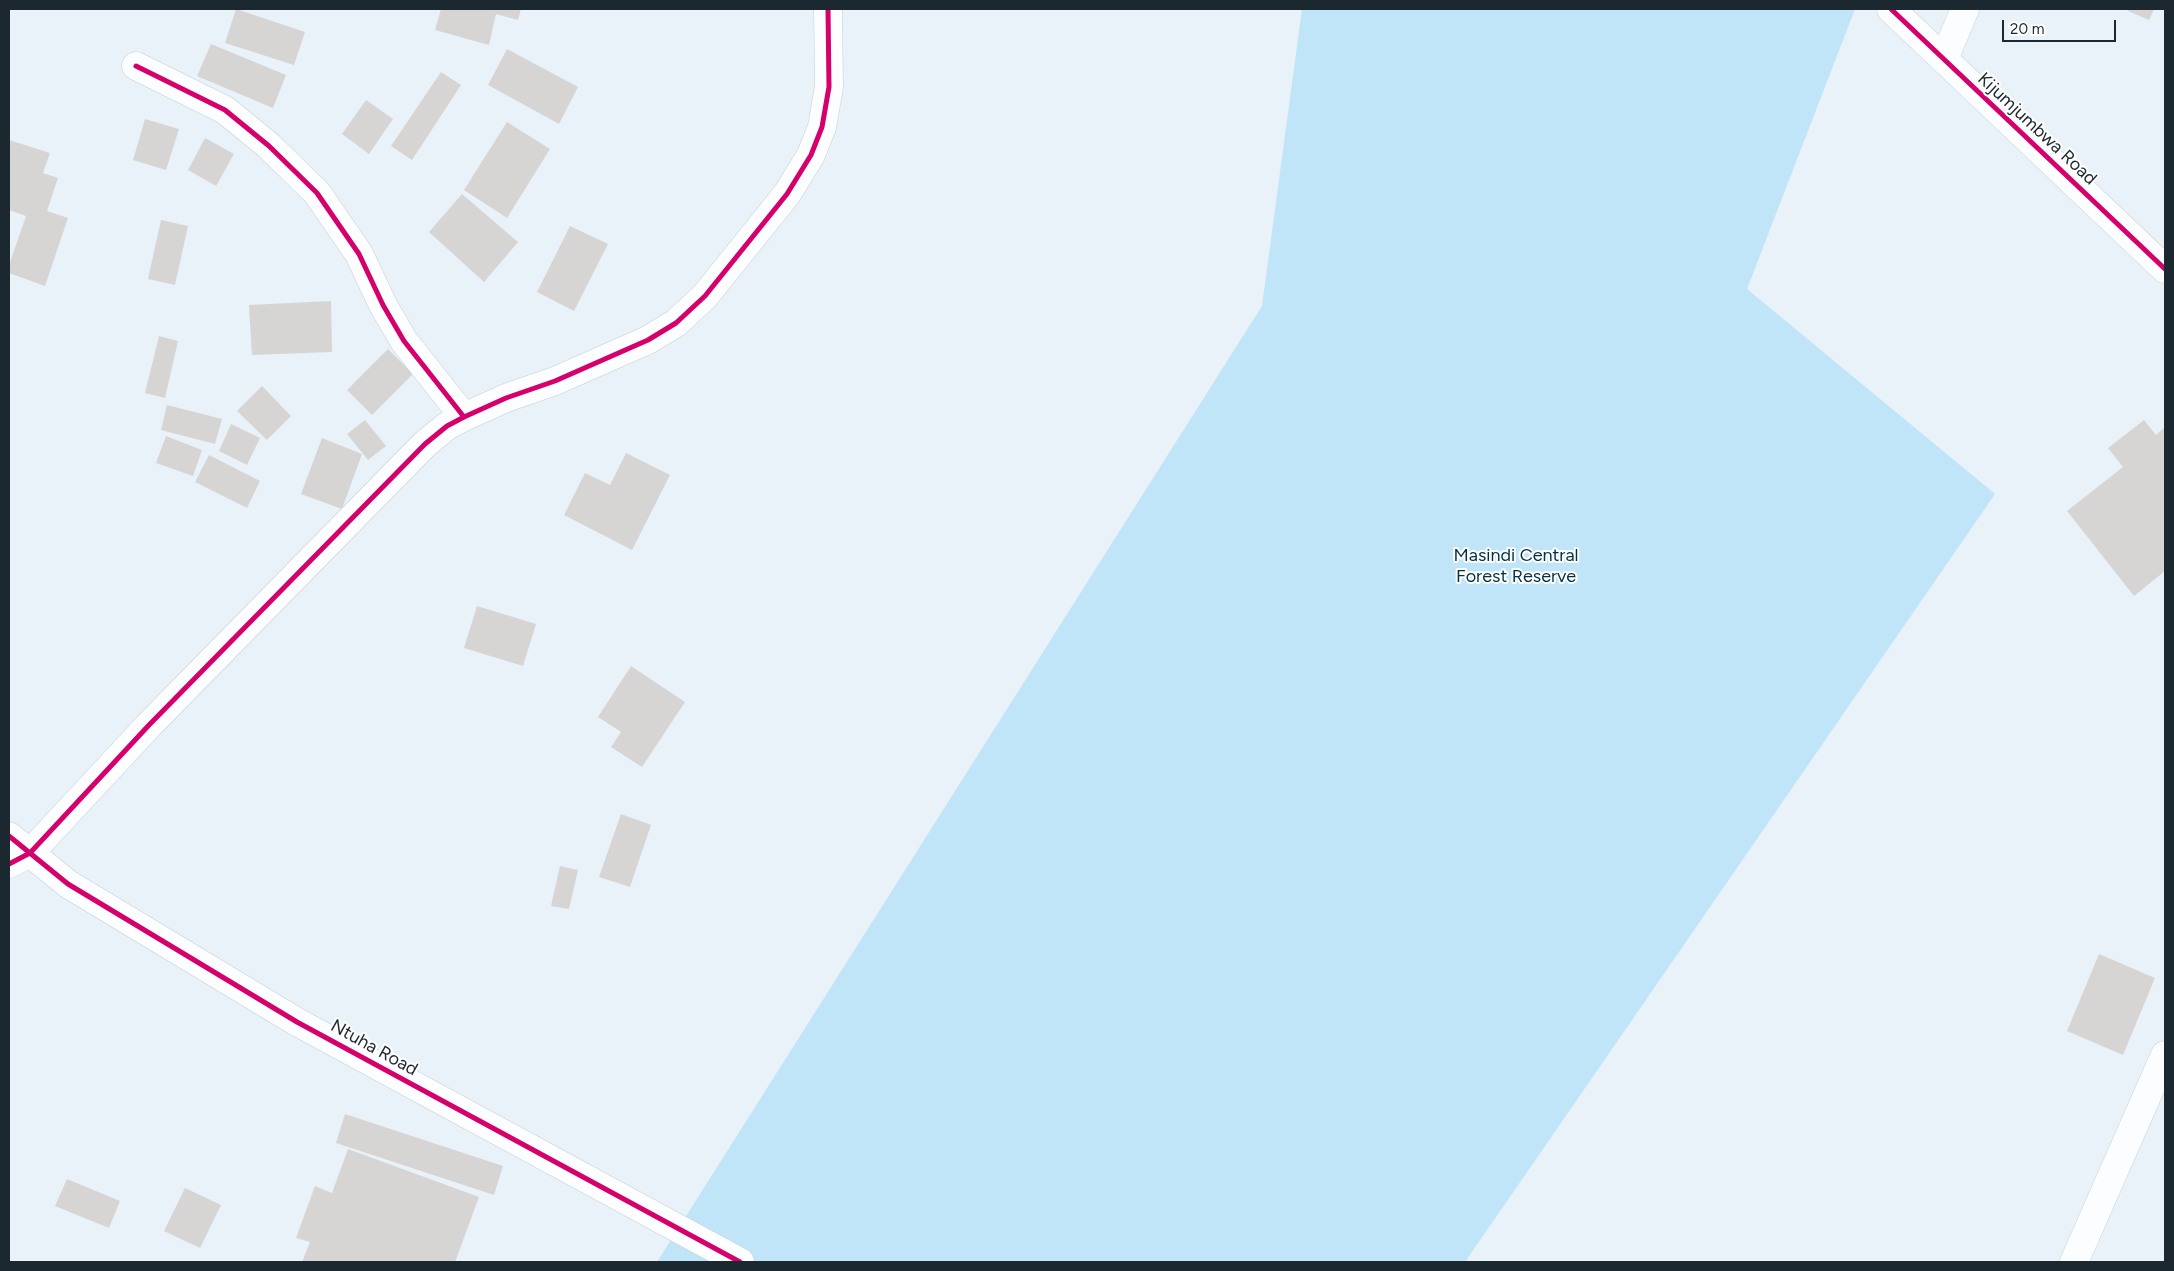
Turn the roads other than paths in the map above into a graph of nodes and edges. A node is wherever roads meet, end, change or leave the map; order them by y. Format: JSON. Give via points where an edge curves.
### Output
{"nodes":[{"id":1,"x":828,"y":9,"type":"edge"},
{"id":2,"x":1890,"y":9,"type":"edge"},
{"id":3,"x":1965,"y":9,"type":"edge"},
{"id":4,"x":1944,"y":59,"type":"junction"},
{"id":5,"x":136,"y":66,"type":"dead end"},
{"id":6,"x":2165,"y":269,"type":"edge"},
{"id":7,"x":464,"y":417,"type":"junction"},
{"id":8,"x":9,"y":836,"type":"edge"},
{"id":9,"x":20,"y":858,"type":"edge"},
{"id":10,"x":2165,"y":1055,"type":"edge"},
{"id":11,"x":740,"y":1262,"type":"edge"},
{"id":12,"x":2074,"y":1262,"type":"edge"}],
"edges":[{"from":1,"to":7,"type":"street","via":[[829,86],[822,127],[811,155],[787,194],[705,296],[676,323],[648,340]]},
{"from":2,"to":4,"type":"street","name":"Kijumjumbwa Road"},
{"from":3,"to":4,"type":"street"},
{"from":4,"to":6,"type":"street","name":"Kijumjumbwa Road"},
{"from":5,"to":7,"type":"street","via":[[225,110],[269,146],[317,193],[358,254],[404,341]]},
{"from":7,"to":9,"type":"street","via":[[447,426],[406,463]]},
{"from":8,"to":9,"type":"street","name":"Ntuha Road"},
{"from":9,"to":11,"type":"street","name":"Ntuha Road","via":[[297,1022]]},
{"from":10,"to":12,"type":"street"}]}
